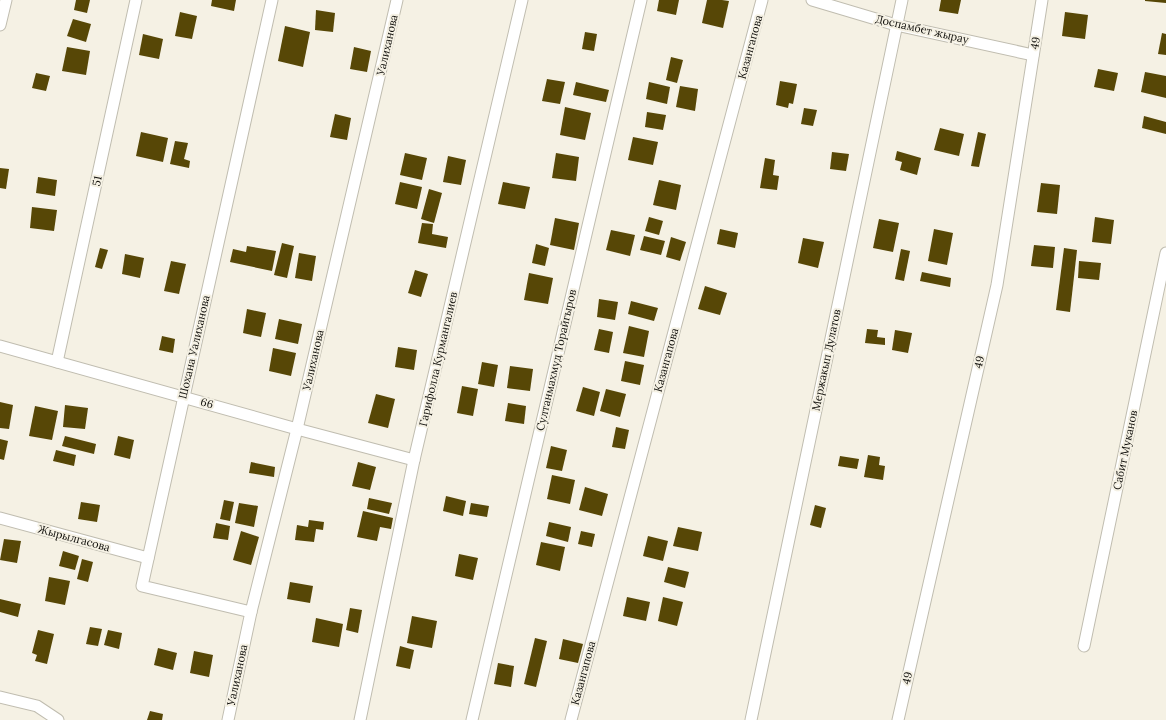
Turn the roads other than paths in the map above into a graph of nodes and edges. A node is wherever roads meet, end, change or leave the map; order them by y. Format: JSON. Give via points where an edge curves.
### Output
{"nodes":[{"id":1,"x":6,"y":0,"type":"edge"},
{"id":2,"x":136,"y":0,"type":"edge"},
{"id":3,"x":272,"y":0,"type":"edge"},
{"id":4,"x":397,"y":0,"type":"edge"},
{"id":5,"x":522,"y":0,"type":"edge"},
{"id":6,"x":641,"y":0,"type":"edge"},
{"id":7,"x":762,"y":0,"type":"edge"},
{"id":8,"x":812,"y":0,"type":"edge"},
{"id":9,"x":902,"y":0,"type":"edge"},
{"id":10,"x":1042,"y":0,"type":"edge"},
{"id":11,"x":0,"y":25,"type":"edge"},
{"id":12,"x":896,"y":25,"type":"junction"},
{"id":13,"x":1033,"y":55,"type":"junction"},
{"id":14,"x":1166,"y":253,"type":"edge"},
{"id":15,"x":0,"y":346,"type":"edge"},
{"id":16,"x":57,"y":362,"type":"junction"},
{"id":17,"x":183,"y":396,"type":"junction"},
{"id":18,"x":297,"y":429,"type":"junction"},
{"id":19,"x":414,"y":460,"type":"junction"},
{"id":20,"x":0,"y":518,"type":"edge"},
{"id":21,"x":148,"y":558,"type":"junction"},
{"id":22,"x":251,"y":612,"type":"junction"},
{"id":23,"x":1084,"y":646,"type":"dead end"},
{"id":24,"x":0,"y":698,"type":"edge"},
{"id":25,"x":58,"y":720,"type":"edge"},
{"id":26,"x":228,"y":720,"type":"edge"},
{"id":27,"x":360,"y":720,"type":"edge"},
{"id":28,"x":472,"y":720,"type":"edge"},
{"id":29,"x":571,"y":720,"type":"edge"},
{"id":30,"x":751,"y":720,"type":"edge"},
{"id":31,"x":898,"y":720,"type":"edge"}],
"edges":[{"from":1,"to":11,"type":"street"},
{"from":2,"to":16,"type":"street","name":"51"},
{"from":3,"to":17,"type":"street","name":"Шохана Уалиханова"},
{"from":4,"to":18,"type":"street","name":"Уалиханова"},
{"from":5,"to":19,"type":"street","name":"Гарифолла Курмангалиев"},
{"from":6,"to":28,"type":"street","name":"Султанмахмуд Торайгыров"},
{"from":7,"to":29,"type":"street","name":"Казангапова"},
{"from":8,"to":12,"type":"street","name":"Доспамбет жырау"},
{"from":9,"to":12,"type":"street","name":"Мержакып Дулатов"},
{"from":10,"to":13,"type":"street","name":"49"},
{"from":12,"to":13,"type":"street","name":"Доспамбет жырау"},
{"from":12,"to":30,"type":"street","name":"Мержакып Дулатов"},
{"from":13,"to":31,"type":"street","name":"49","via":[[997,285]]},
{"from":14,"to":23,"type":"street","name":"Сабит Муканов"},
{"from":15,"to":16,"type":"street","name":"66"},
{"from":16,"to":17,"type":"street","name":"66"},
{"from":17,"to":18,"type":"street","name":"66"},
{"from":17,"to":21,"type":"street","name":"Шохана Уалиханова"},
{"from":18,"to":19,"type":"street","name":"66"},
{"from":18,"to":22,"type":"street","name":"Уалиханова"},
{"from":19,"to":27,"type":"street","name":"Гарифолла Курмангалиев"},
{"from":20,"to":21,"type":"street","name":"Жырылгасова"},
{"from":21,"to":22,"type":"street","name":"Шохана Уалиханова","via":[[142,586]]},
{"from":22,"to":26,"type":"street","name":"Уалиханова"},
{"from":24,"to":25,"type":"street","via":[[37,706]]}]}
